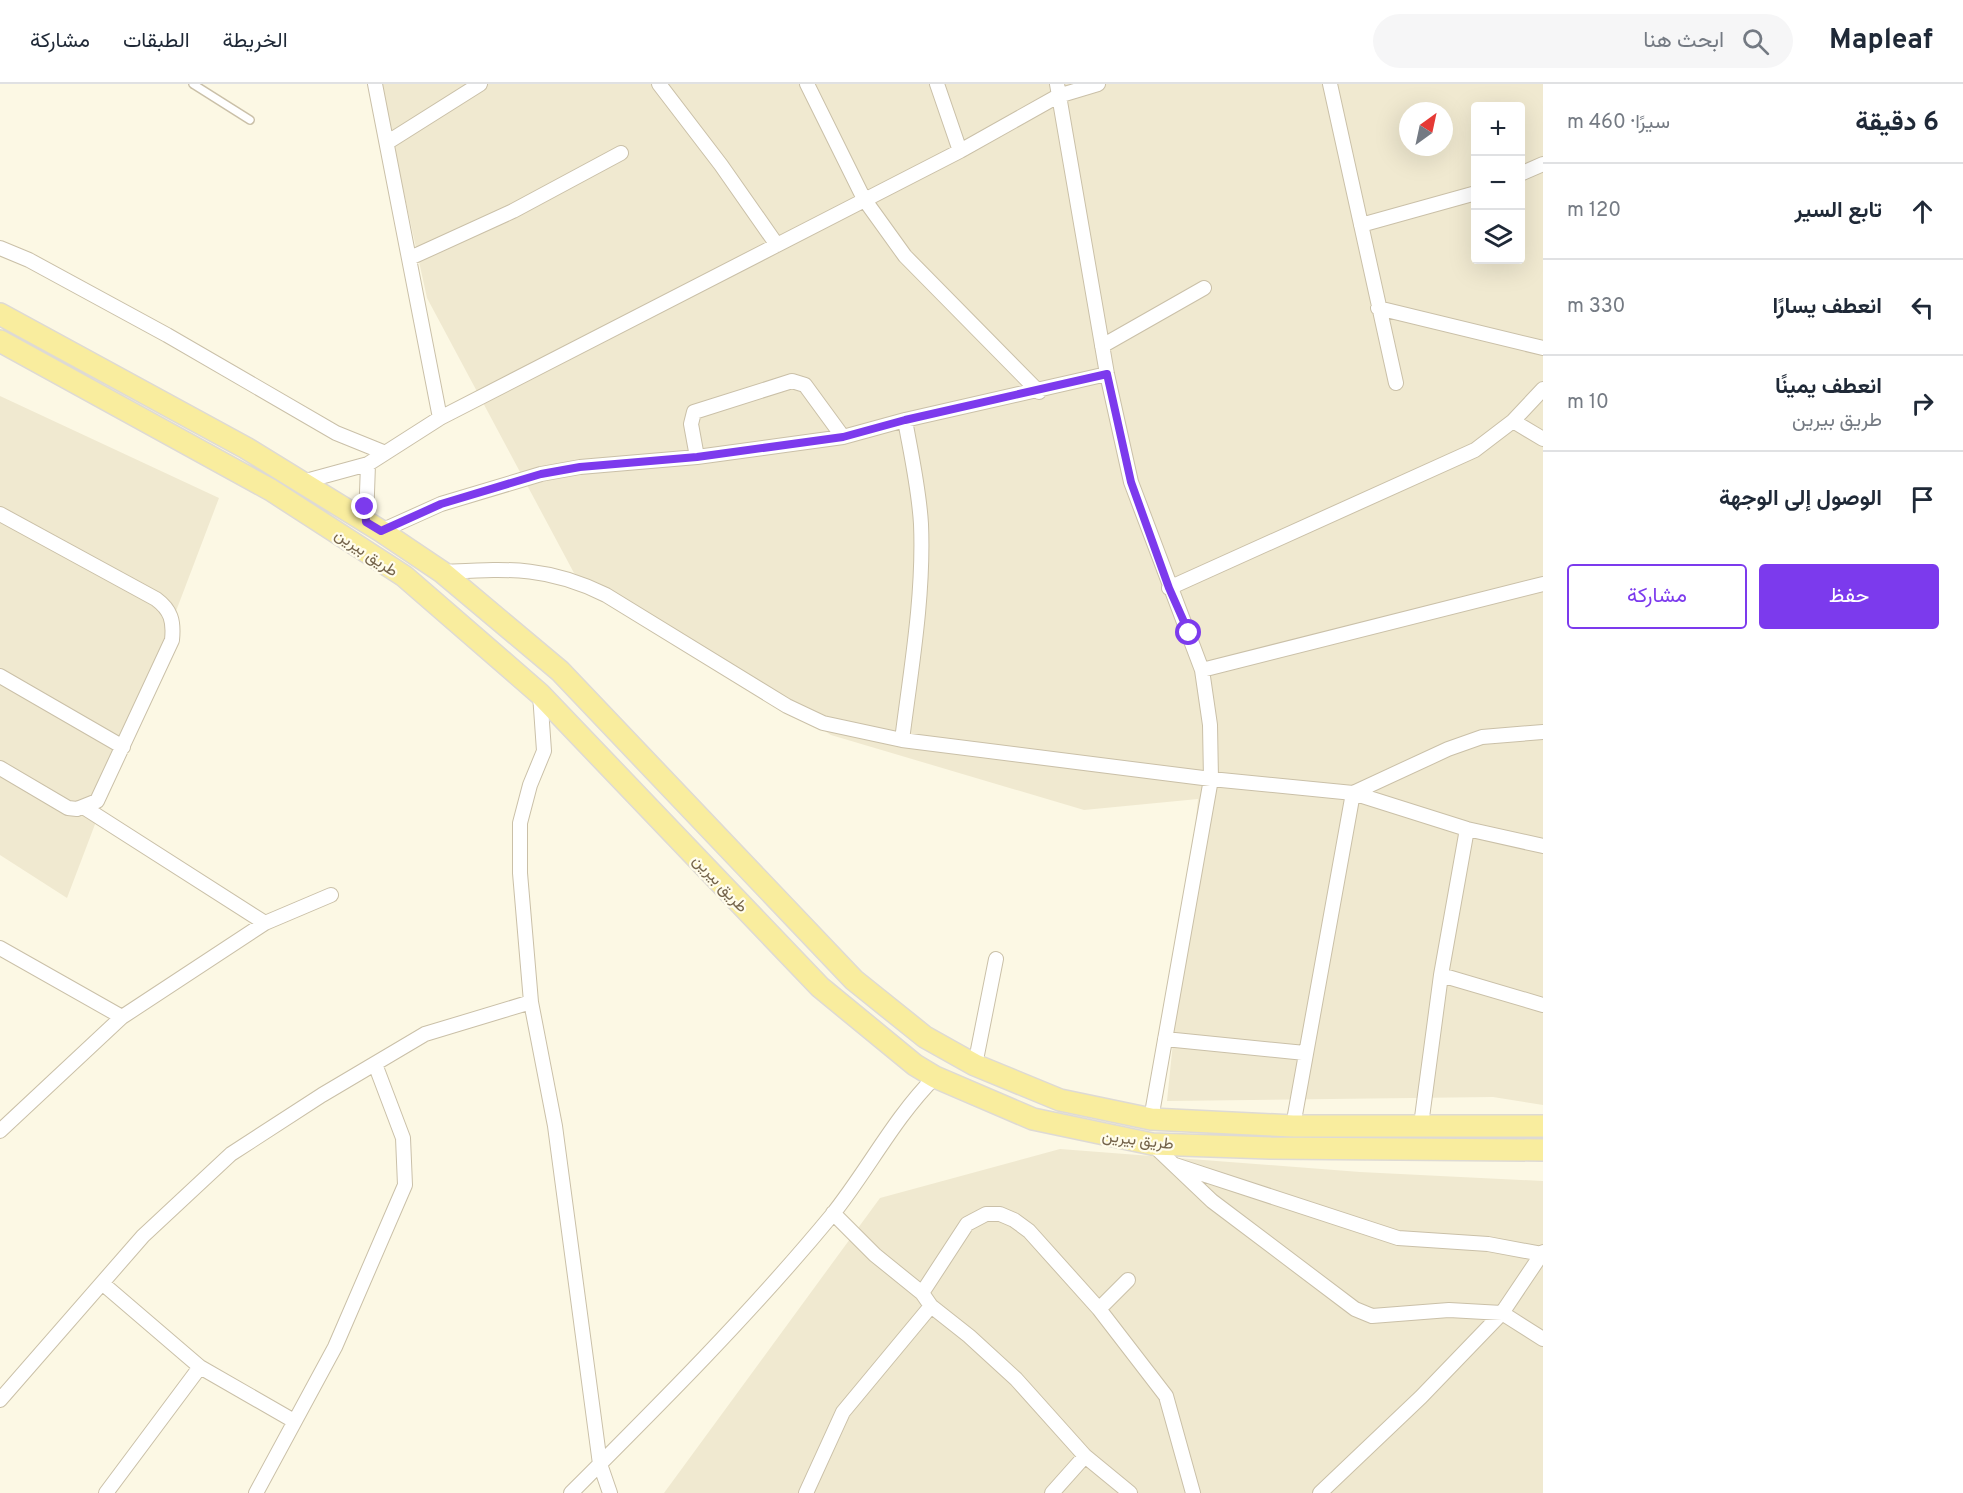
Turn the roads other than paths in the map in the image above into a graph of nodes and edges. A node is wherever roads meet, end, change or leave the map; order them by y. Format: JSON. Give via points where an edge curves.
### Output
{"nodes":[{"id":1,"x":193,"y":84,"type":"edge"},
{"id":2,"x":375,"y":84,"type":"edge"},
{"id":3,"x":480,"y":84,"type":"edge"},
{"id":4,"x":659,"y":84,"type":"edge"},
{"id":5,"x":807,"y":84,"type":"edge"},
{"id":6,"x":937,"y":84,"type":"edge"},
{"id":7,"x":1098,"y":84,"type":"edge"},
{"id":8,"x":1330,"y":84,"type":"edge"},
{"id":9,"x":1058,"y":90,"type":"edge"},
{"id":10,"x":250,"y":120,"type":"dead end"},
{"id":11,"x":388,"y":142,"type":"junction"},
{"id":12,"x":960,"y":150,"type":"junction"},
{"id":13,"x":621,"y":153,"type":"dead end"},
{"id":14,"x":1543,"y":164,"type":"edge"},
{"id":15,"x":1525,"y":172,"type":"edge"},
{"id":16,"x":1471,"y":194,"type":"edge"},
{"id":17,"x":864,"y":199,"type":"junction"},
{"id":18,"x":1361,"y":225,"type":"junction"},
{"id":19,"x":777,"y":245,"type":"junction"},
{"id":20,"x":0,"y":248,"type":"edge"},
{"id":21,"x":410,"y":258,"type":"junction"},
{"id":22,"x":1204,"y":288,"type":"dead end"},
{"id":23,"x":0,"y":296,"type":"edge"},
{"id":24,"x":1378,"y":308,"type":"junction"},
{"id":25,"x":0,"y":314,"type":"edge"},
{"id":26,"x":36,"y":332,"type":"junction"},
{"id":27,"x":0,"y":341,"type":"edge"},
{"id":28,"x":1102,"y":346,"type":"junction"},
{"id":29,"x":1543,"y":348,"type":"edge"},
{"id":30,"x":1107,"y":374,"type":"junction"},
{"id":31,"x":1396,"y":383,"type":"dead end"},
{"id":32,"x":1542,"y":391,"type":"edge"},
{"id":33,"x":1039,"y":392,"type":"junction"},
{"id":34,"x":440,"y":418,"type":"junction"},
{"id":35,"x":905,"y":420,"type":"junction"},
{"id":36,"x":1513,"y":421,"type":"junction"},
{"id":37,"x":843,"y":437,"type":"junction"},
{"id":38,"x":1543,"y":439,"type":"edge"},
{"id":39,"x":383,"y":452,"type":"junction"},
{"id":40,"x":697,"y":457,"type":"junction"},
{"id":41,"x":368,"y":464,"type":"junction"},
{"id":42,"x":302,"y":482,"type":"junction"},
{"id":43,"x":0,"y":514,"type":"edge"},
{"id":44,"x":374,"y":526,"type":"junction"},
{"id":45,"x":441,"y":572,"type":"junction"},
{"id":46,"x":1543,"y":584,"type":"edge"},
{"id":47,"x":1169,"y":588,"type":"junction"},
{"id":48,"x":1202,"y":670,"type":"junction"},
{"id":49,"x":0,"y":676,"type":"edge"},
{"id":50,"x":540,"y":694,"type":"junction"},
{"id":51,"x":1543,"y":732,"type":"edge"},
{"id":52,"x":902,"y":740,"type":"junction"},
{"id":53,"x":123,"y":747,"type":"junction"},
{"id":54,"x":0,"y":768,"type":"edge"},
{"id":55,"x":1211,"y":779,"type":"junction"},
{"id":56,"x":1353,"y":793,"type":"junction"},
{"id":57,"x":85,"y":808,"type":"junction"},
{"id":58,"x":1467,"y":829,"type":"junction"},
{"id":59,"x":1543,"y":846,"type":"edge"},
{"id":60,"x":331,"y":895,"type":"dead end"},
{"id":61,"x":265,"y":923,"type":"junction"},
{"id":62,"x":0,"y":948,"type":"edge"},
{"id":63,"x":996,"y":959,"type":"dead end"},
{"id":64,"x":1441,"y":975,"type":"junction"},
{"id":65,"x":531,"y":1002,"type":"junction"},
{"id":66,"x":1543,"y":1005,"type":"edge"},
{"id":67,"x":122,"y":1017,"type":"junction"},
{"id":68,"x":1165,"y":1039,"type":"junction"},
{"id":69,"x":1305,"y":1053,"type":"junction"},
{"id":70,"x":375,"y":1064,"type":"junction"},
{"id":71,"x":915,"y":1065,"type":"junction"},
{"id":72,"x":975,"y":1065,"type":"junction"},
{"id":73,"x":935,"y":1077,"type":"junction"},
{"id":74,"x":914,"y":1100,"type":"junction"},
{"id":75,"x":1151,"y":1119,"type":"junction"},
{"id":76,"x":2,"y":1125,"type":"edge"},
{"id":77,"x":1422,"y":1125,"type":"junction"},
{"id":78,"x":1543,"y":1125,"type":"edge"},
{"id":79,"x":1293,"y":1126,"type":"junction"},
{"id":80,"x":1152,"y":1144,"type":"junction"},
{"id":81,"x":1543,"y":1150,"type":"edge"},
{"id":82,"x":1173,"y":1165,"type":"junction"},
{"id":83,"x":833,"y":1213,"type":"junction"},
{"id":84,"x":1542,"y":1253,"type":"edge"},
{"id":85,"x":1128,"y":1280,"type":"dead end"},
{"id":86,"x":102,"y":1282,"type":"junction"},
{"id":87,"x":922,"y":1293,"type":"junction"},
{"id":88,"x":931,"y":1306,"type":"junction"},
{"id":89,"x":1099,"y":1309,"type":"junction"},
{"id":90,"x":1502,"y":1314,"type":"junction"},
{"id":91,"x":1543,"y":1339,"type":"edge"},
{"id":92,"x":200,"y":1367,"type":"junction"},
{"id":93,"x":5,"y":1386,"type":"edge"},
{"id":94,"x":0,"y":1400,"type":"edge"},
{"id":95,"x":294,"y":1421,"type":"junction"},
{"id":96,"x":1084,"y":1456,"type":"junction"},
{"id":97,"x":600,"y":1464,"type":"junction"},
{"id":98,"x":811,"y":1491,"type":"edge"},
{"id":99,"x":106,"y":1493,"type":"edge"},
{"id":100,"x":256,"y":1493,"type":"edge"},
{"id":101,"x":571,"y":1493,"type":"edge"},
{"id":102,"x":609,"y":1493,"type":"edge"},
{"id":103,"x":1052,"y":1493,"type":"edge"},
{"id":104,"x":1130,"y":1493,"type":"edge"},
{"id":105,"x":1193,"y":1493,"type":"edge"},
{"id":106,"x":1320,"y":1493,"type":"edge"}],
"edges":[{"from":1,"to":10,"type":"lane"},
{"from":2,"to":11,"type":"street"},
{"from":3,"to":11,"type":"street"},
{"from":4,"to":19,"type":"street"},
{"from":5,"to":17,"type":"street"},
{"from":6,"to":12,"type":"street"},
{"from":7,"to":9,"type":"street"},
{"from":8,"to":18,"type":"street"},
{"from":9,"to":12,"type":"street"},
{"from":9,"to":28,"type":"street"},
{"from":11,"to":21,"type":"street"},
{"from":12,"to":17,"type":"street"},
{"from":13,"to":21,"type":"street","via":[[513,211]]},
{"from":14,"to":15,"type":"street"},
{"from":16,"to":18,"type":"street"},
{"from":17,"to":19,"type":"street"},
{"from":17,"to":33,"type":"street","via":[[905,256]]},
{"from":18,"to":24,"type":"street"},
{"from":19,"to":34,"type":"street"},
{"from":20,"to":39,"type":"street","via":[[167,334],[336,433]]},
{"from":21,"to":34,"type":"street"},
{"from":22,"to":28,"type":"street"},
{"from":23,"to":26,"type":"main road"},
{"from":24,"to":29,"type":"street"},
{"from":24,"to":31,"type":"street"},
{"from":25,"to":26,"type":"main road","name":"طريق بيرين"},
{"from":26,"to":42,"type":"main road","name":"طريق بيرين"},
{"from":27,"to":50,"type":"main road","name":"طريق بيرين","via":[[271,490],[350,540],[404,576]]},
{"from":28,"to":30,"type":"street"},
{"from":30,"to":33,"type":"street"},
{"from":30,"to":47,"type":"street","via":[[1131,482]]},
{"from":32,"to":36,"type":"street"},
{"from":33,"to":35,"type":"street"},
{"from":34,"to":39,"type":"street"},
{"from":35,"to":37,"type":"street"},
{"from":35,"to":52,"type":"street","via":[[918,496],[921,548],[918,610]]},
{"from":36,"to":38,"type":"street"},
{"from":36,"to":47,"type":"street","via":[[1475,450]]},
{"from":37,"to":40,"type":"street"},
{"from":37,"to":40,"type":"street","via":[[805,385],[792,381],[694,412],[691,424]]},
{"from":39,"to":41,"type":"street"},
{"from":40,"to":44,"type":"street","via":[[541,474]]},
{"from":41,"to":42,"type":"street"},
{"from":41,"to":44,"type":"street"},
{"from":42,"to":44,"type":"main road","name":"طريق بيرين"},
{"from":43,"to":53,"type":"street","via":[[156,599],[171,615],[172,640]]},
{"from":44,"to":45,"type":"main road","name":"طريق بيرين"},
{"from":45,"to":52,"type":"street","via":[[508,570],[576,580],[808,718]]},
{"from":45,"to":72,"type":"main road","name":"طريق بيرين","via":[[560,671],[854,980],[925,1037]]},
{"from":46,"to":48,"type":"street"},
{"from":47,"to":48,"type":"street"},
{"from":48,"to":55,"type":"street","via":[[1210,725]]},
{"from":49,"to":53,"type":"street"},
{"from":50,"to":65,"type":"street","via":[[544,751],[520,823],[520,873]]},
{"from":50,"to":71,"type":"main road","name":"طريق بيرين","via":[[820,987]]},
{"from":51,"to":56,"type":"street","via":[[1482,737]]},
{"from":52,"to":55,"type":"street"},
{"from":53,"to":57,"type":"street","via":[[97,801]]},
{"from":54,"to":57,"type":"street","via":[[68,808]]},
{"from":55,"to":56,"type":"street"},
{"from":55,"to":68,"type":"street"},
{"from":56,"to":58,"type":"street"},
{"from":56,"to":69,"type":"street"},
{"from":57,"to":61,"type":"street"},
{"from":58,"to":59,"type":"street"},
{"from":58,"to":64,"type":"street"},
{"from":60,"to":61,"type":"street"},
{"from":61,"to":67,"type":"street"},
{"from":62,"to":67,"type":"street"},
{"from":63,"to":72,"type":"street"},
{"from":64,"to":66,"type":"street"},
{"from":64,"to":77,"type":"street"},
{"from":65,"to":70,"type":"street","via":[[425,1034]]},
{"from":65,"to":97,"type":"street","via":[[555,1126]]},
{"from":67,"to":76,"type":"street"},
{"from":68,"to":69,"type":"street"},
{"from":68,"to":75,"type":"street"},
{"from":69,"to":79,"type":"street"},
{"from":70,"to":86,"type":"street","via":[[231,1154],[143,1236]]},
{"from":70,"to":95,"type":"street","via":[[403,1138],[405,1185],[335,1347]]},
{"from":71,"to":73,"type":"main road","name":"طريق بيرين"},
{"from":71,"to":74,"type":"street"},
{"from":72,"to":75,"type":"main road","name":"طريق بيرين","via":[[1060,1100]]},
{"from":73,"to":74,"type":"street"},
{"from":73,"to":80,"type":"main road","name":"طريق بيرين","via":[[1034,1119]]},
{"from":74,"to":83,"type":"street"},
{"from":75,"to":79,"type":"main road","name":"طريق بيرين"},
{"from":77,"to":78,"type":"main road","name":"طريق بيرين"},
{"from":77,"to":79,"type":"main road","name":"طريق بيرين"},
{"from":80,"to":81,"type":"main road","name":"طريق بيرين"},
{"from":80,"to":82,"type":"street"},
{"from":82,"to":84,"type":"street","via":[[1398,1238],[1488,1244]]},
{"from":82,"to":90,"type":"street","via":[[1212,1201],[1363,1313],[1379,1316],[1449,1310]]},
{"from":83,"to":87,"type":"street","via":[[875,1255]]},
{"from":83,"to":97,"type":"street","via":[[769,1288]]},
{"from":84,"to":90,"type":"street"},
{"from":85,"to":89,"type":"street"},
{"from":86,"to":92,"type":"street"},
{"from":86,"to":93,"type":"street"},
{"from":87,"to":88,"type":"street"},
{"from":87,"to":89,"type":"street","via":[[967,1224],[986,1214],[1000,1214],[1029,1231]]},
{"from":88,"to":96,"type":"street","via":[[1016,1379]]},
{"from":88,"to":98,"type":"street","via":[[843,1412]]},
{"from":89,"to":105,"type":"street","via":[[1166,1396]]},
{"from":90,"to":91,"type":"street"},
{"from":90,"to":106,"type":"street"},
{"from":92,"to":95,"type":"street"},
{"from":92,"to":99,"type":"street"},
{"from":93,"to":94,"type":"street"},
{"from":95,"to":100,"type":"street"},
{"from":96,"to":103,"type":"street"},
{"from":96,"to":104,"type":"street"},
{"from":97,"to":101,"type":"street"},
{"from":97,"to":102,"type":"street"}]}
